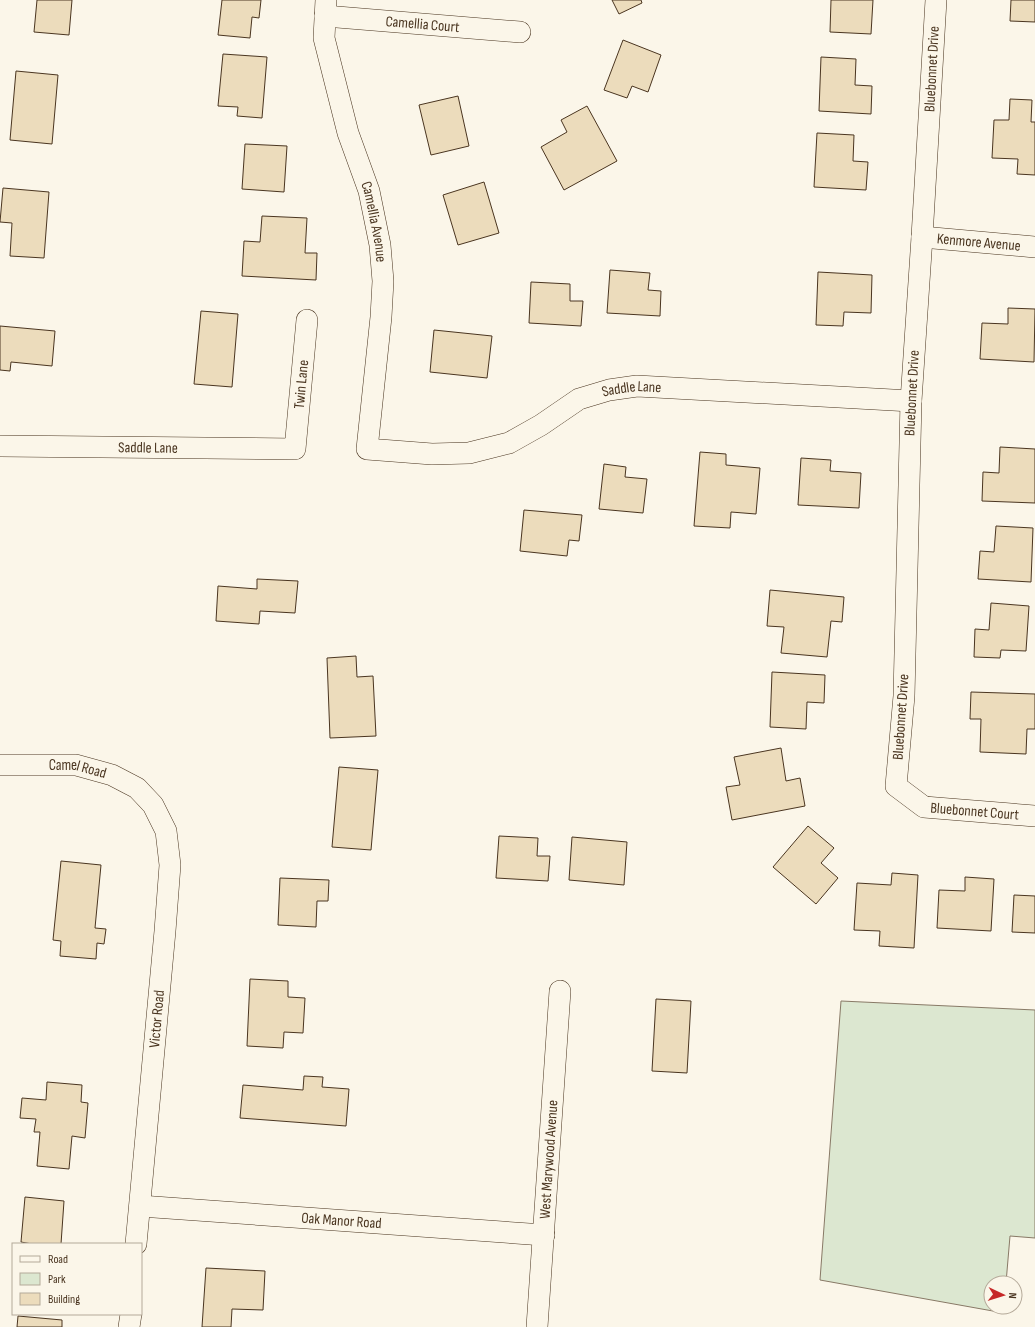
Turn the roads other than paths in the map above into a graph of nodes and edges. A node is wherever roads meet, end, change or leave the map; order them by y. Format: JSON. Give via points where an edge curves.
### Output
{"nodes":[{"id":1,"x":936,"y":0,"type":"edge"},
{"id":2,"x":326,"y":8,"type":"edge"},
{"id":3,"x":520,"y":32,"type":"dead end"},
{"id":4,"x":922,"y":237,"type":"junction"},
{"id":5,"x":1035,"y":247,"type":"edge"},
{"id":6,"x":307,"y":320,"type":"dead end"},
{"id":7,"x":911,"y":401,"type":"junction"},
{"id":8,"x":0,"y":446,"type":"edge"},
{"id":9,"x":295,"y":449,"type":"joint"},
{"id":10,"x":367,"y":449,"type":"joint"},
{"id":11,"x":0,"y":765,"type":"edge"},
{"id":12,"x":896,"y":786,"type":"joint"},
{"id":13,"x":147,"y":799,"type":"joint"},
{"id":14,"x":1035,"y":816,"type":"edge"},
{"id":15,"x":560,"y":991,"type":"dead end"},
{"id":16,"x":140,"y":1206,"type":"junction"},
{"id":17,"x":544,"y":1235,"type":"junction"},
{"id":18,"x":136,"y":1243,"type":"edge"},
{"id":19,"x":130,"y":1315,"type":"edge"},
{"id":20,"x":129,"y":1327,"type":"edge"},
{"id":21,"x":537,"y":1327,"type":"edge"}],
"edges":[{"from":1,"to":4,"type":"street","name":"Bluebonnet Drive"},
{"from":2,"to":3,"type":"street","name":"Camellia Court"},
{"from":2,"to":10,"type":"street","name":"Camellia Avenue","via":[[324,38],[348,133],[369,191],[380,245],[383,281],[381,317]]},
{"from":4,"to":5,"type":"street","name":"Kenmore Avenue"},
{"from":4,"to":7,"type":"street","name":"Bluebonnet Drive"},
{"from":6,"to":9,"type":"street","name":"Twin Lane"},
{"from":7,"to":10,"type":"street","name":"Saddle Lane","via":[[637,386],[609,390],[579,399],[509,443],[469,453],[432,454]]},
{"from":7,"to":12,"type":"street","name":"Bluebonnet Drive","via":[[904,696]]},
{"from":8,"to":9,"type":"street","name":"Saddle Lane"},
{"from":11,"to":13,"type":"street","name":"Camel Road","via":[[76,765],[112,774],[136,788]]},
{"from":12,"to":14,"type":"street","name":"Bluebonnet Court","via":[[924,807]]},
{"from":13,"to":16,"type":"street","name":"Victor Road","via":[[153,805],[166,831],[170,865]]},
{"from":15,"to":17,"type":"street","name":"West Marywood Avenue"},
{"from":16,"to":17,"type":"street","name":"Oak Manor Road"},
{"from":16,"to":18,"type":"street","name":"Victor Road"},
{"from":17,"to":21,"type":"street","name":"West Marywood Avenue"},
{"from":19,"to":20,"type":"street"}]}
